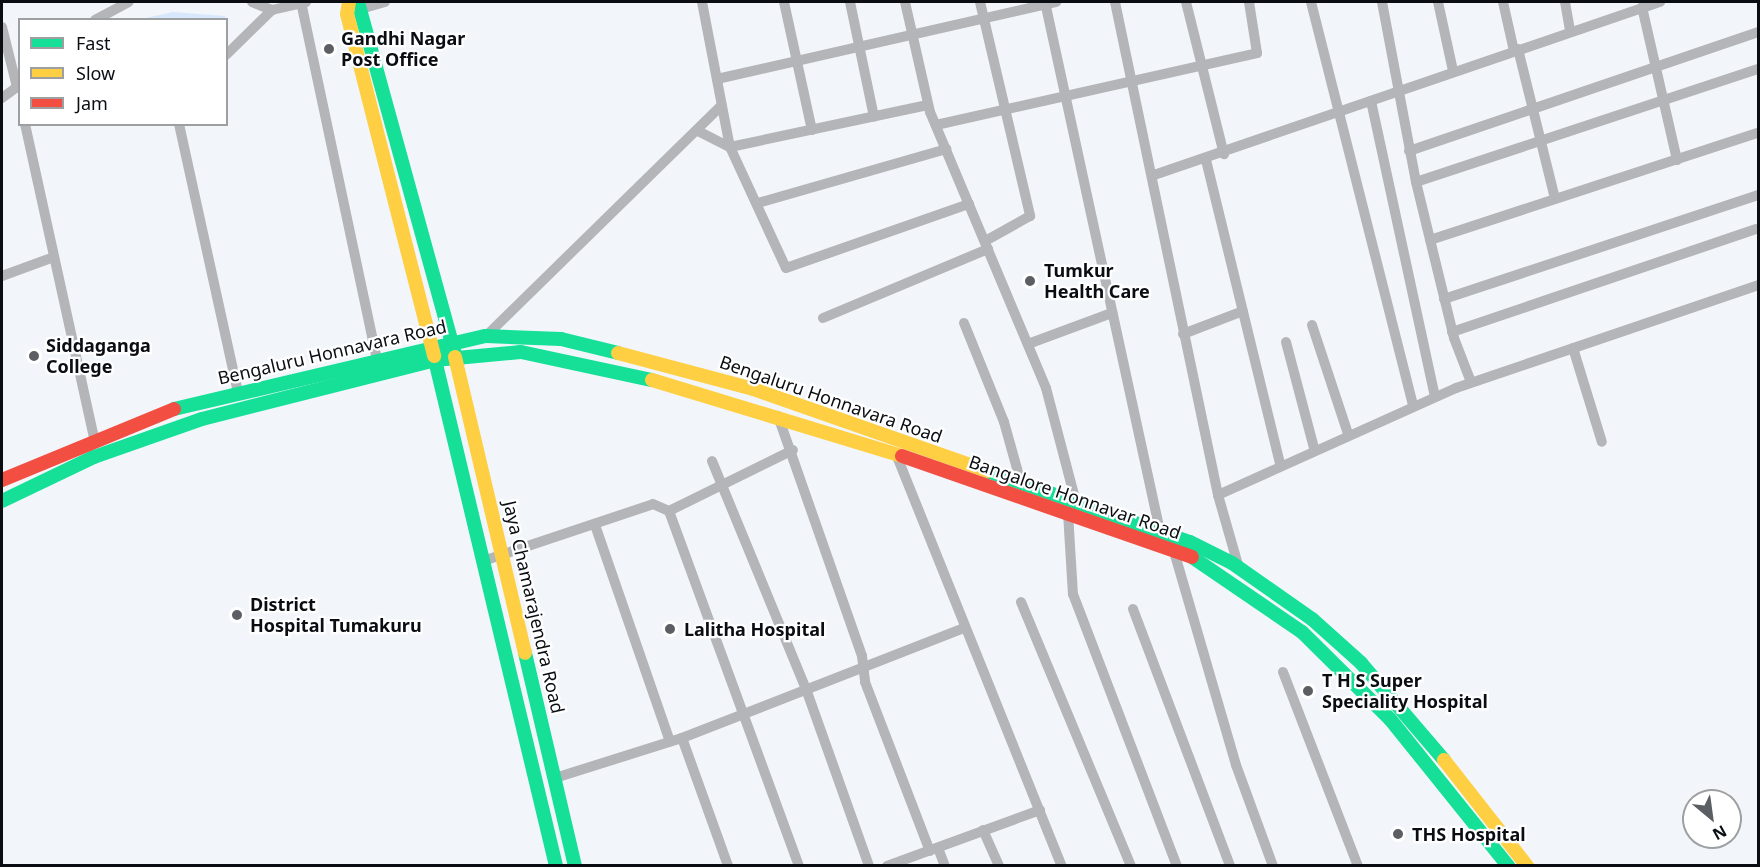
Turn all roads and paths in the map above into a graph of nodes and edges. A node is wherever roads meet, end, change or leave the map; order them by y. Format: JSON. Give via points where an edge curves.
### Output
{"nodes":[{"id":1,"x":129,"y":2,"type":"edge"},
{"id":2,"x":252,"y":2,"type":"edge"},
{"id":3,"x":303,"y":2,"type":"edge"},
{"id":4,"x":385,"y":2,"type":"edge"},
{"id":5,"x":702,"y":2,"type":"edge"},
{"id":6,"x":784,"y":2,"type":"edge"},
{"id":7,"x":850,"y":2,"type":"edge"},
{"id":8,"x":905,"y":2,"type":"edge"},
{"id":9,"x":980,"y":2,"type":"edge"},
{"id":10,"x":1048,"y":2,"type":"edge"},
{"id":11,"x":1115,"y":2,"type":"edge"},
{"id":12,"x":1186,"y":2,"type":"edge"},
{"id":13,"x":1249,"y":2,"type":"edge"},
{"id":14,"x":1311,"y":2,"type":"edge"},
{"id":15,"x":1382,"y":2,"type":"edge"},
{"id":16,"x":1438,"y":2,"type":"edge"},
{"id":17,"x":1503,"y":2,"type":"edge"},
{"id":18,"x":1565,"y":2,"type":"edge"},
{"id":19,"x":1660,"y":2,"type":"edge"},
{"id":20,"x":360,"y":5,"type":"edge"},
{"id":21,"x":1626,"y":7,"type":"edge"},
{"id":22,"x":1642,"y":7,"type":"junction"},
{"id":23,"x":348,"y":8,"type":"edge"},
{"id":24,"x":272,"y":10,"type":"junction"},
{"id":25,"x":99,"y":18,"type":"edge"},
{"id":26,"x":984,"y":19,"type":"junction"},
{"id":27,"x":2,"y":27,"type":"edge"},
{"id":28,"x":1570,"y":31,"type":"junction"},
{"id":29,"x":1758,"y":32,"type":"edge"},
{"id":30,"x":912,"y":35,"type":"junction"},
{"id":31,"x":860,"y":47,"type":"junction"},
{"id":32,"x":1516,"y":50,"type":"junction"},
{"id":33,"x":228,"y":53,"type":"edge"},
{"id":34,"x":797,"y":61,"type":"junction"},
{"id":35,"x":1200,"y":66,"type":"junction"},
{"id":36,"x":1660,"y":66,"type":"junction"},
{"id":37,"x":1758,"y":69,"type":"edge"},
{"id":38,"x":1453,"y":71,"type":"junction"},
{"id":39,"x":717,"y":79,"type":"junction"},
{"id":40,"x":1133,"y":81,"type":"junction"},
{"id":41,"x":18,"y":86,"type":"edge"},
{"id":42,"x":18,"y":90,"type":"edge"},
{"id":43,"x":1397,"y":92,"type":"junction"},
{"id":44,"x":2,"y":98,"type":"edge"},
{"id":45,"x":1064,"y":98,"type":"junction"},
{"id":46,"x":1371,"y":101,"type":"junction"},
{"id":47,"x":1665,"y":101,"type":"junction"},
{"id":48,"x":928,"y":105,"type":"junction"},
{"id":49,"x":721,"y":106,"type":"junction"},
{"id":50,"x":1534,"y":110,"type":"junction"},
{"id":51,"x":1004,"y":111,"type":"junction"},
{"id":52,"x":1336,"y":114,"type":"junction"},
{"id":53,"x":874,"y":117,"type":"junction"},
{"id":54,"x":936,"y":125,"type":"junction"},
{"id":55,"x":26,"y":126,"type":"edge"},
{"id":56,"x":179,"y":126,"type":"edge"},
{"id":57,"x":812,"y":130,"type":"junction"},
{"id":58,"x":698,"y":131,"type":"junction"},
{"id":59,"x":1758,"y":133,"type":"edge"},
{"id":60,"x":1541,"y":142,"type":"junction"},
{"id":61,"x":730,"y":147,"type":"junction"},
{"id":62,"x":946,"y":149,"type":"junction"},
{"id":63,"x":1409,"y":151,"type":"junction"},
{"id":64,"x":1224,"y":154,"type":"junction"},
{"id":65,"x":1206,"y":160,"type":"junction"},
{"id":66,"x":1677,"y":160,"type":"junction"},
{"id":67,"x":1154,"y":176,"type":"junction"},
{"id":68,"x":1416,"y":182,"type":"junction"},
{"id":69,"x":1758,"y":195,"type":"edge"},
{"id":70,"x":1555,"y":199,"type":"junction"},
{"id":71,"x":758,"y":203,"type":"junction"},
{"id":72,"x":969,"y":204,"type":"junction"},
{"id":73,"x":1756,"y":229,"type":"dead end"},
{"id":74,"x":1430,"y":240,"type":"junction"},
{"id":75,"x":986,"y":245,"type":"junction"},
{"id":76,"x":54,"y":257,"type":"junction"},
{"id":77,"x":2,"y":276,"type":"edge"},
{"id":78,"x":1758,"y":285,"type":"edge"},
{"id":79,"x":1444,"y":299,"type":"junction"},
{"id":80,"x":1243,"y":312,"type":"junction"},
{"id":81,"x":1112,"y":313,"type":"junction"},
{"id":82,"x":823,"y":318,"type":"dead end"},
{"id":83,"x":964,"y":323,"type":"dead end"},
{"id":84,"x":1312,"y":325,"type":"dead end"},
{"id":85,"x":1452,"y":332,"type":"junction"},
{"id":86,"x":1183,"y":334,"type":"junction"},
{"id":87,"x":486,"y":336,"type":"junction"},
{"id":88,"x":452,"y":342,"type":"junction"},
{"id":89,"x":1286,"y":342,"type":"dead end"},
{"id":90,"x":1028,"y":344,"type":"junction"},
{"id":91,"x":432,"y":345,"type":"junction"},
{"id":92,"x":1573,"y":348,"type":"junction"},
{"id":93,"x":455,"y":357,"type":"junction"},
{"id":94,"x":376,"y":358,"type":"junction"},
{"id":95,"x":435,"y":360,"type":"junction"},
{"id":96,"x":379,"y":372,"type":"junction"},
{"id":97,"x":1471,"y":382,"type":"junction"},
{"id":98,"x":238,"y":392,"type":"junction"},
{"id":99,"x":1435,"y":396,"type":"junction"},
{"id":100,"x":1413,"y":406,"type":"junction"},
{"id":101,"x":778,"y":416,"type":"junction"},
{"id":102,"x":1348,"y":434,"type":"junction"},
{"id":103,"x":94,"y":437,"type":"junction"},
{"id":104,"x":1602,"y":442,"type":"dead end"},
{"id":105,"x":1314,"y":448,"type":"junction"},
{"id":106,"x":793,"y":450,"type":"junction"},
{"id":107,"x":896,"y":454,"type":"junction"},
{"id":108,"x":927,"y":458,"type":"junction"},
{"id":109,"x":711,"y":461,"type":"dead end"},
{"id":110,"x":1280,"y":463,"type":"junction"},
{"id":111,"x":2,"y":480,"type":"edge"},
{"id":112,"x":1021,"y":483,"type":"junction"},
{"id":113,"x":722,"y":486,"type":"junction"},
{"id":114,"x":1218,"y":495,"type":"junction"},
{"id":115,"x":2,"y":501,"type":"edge"},
{"id":116,"x":1072,"y":508,"type":"junction"},
{"id":117,"x":669,"y":511,"type":"junction"},
{"id":118,"x":595,"y":525,"type":"junction"},
{"id":119,"x":1167,"y":540,"type":"junction"},
{"id":120,"x":503,"y":555,"type":"junction"},
{"id":121,"x":483,"y":561,"type":"junction"},
{"id":122,"x":1239,"y":568,"type":"junction"},
{"id":123,"x":1245,"y":589,"type":"junction"},
{"id":124,"x":1022,"y":602,"type":"dead end"},
{"id":125,"x":1133,"y":609,"type":"dead end"},
{"id":126,"x":964,"y":628,"type":"junction"},
{"id":127,"x":863,"y":671,"type":"junction"},
{"id":128,"x":1283,"y":672,"type":"dead end"},
{"id":129,"x":806,"y":689,"type":"junction"},
{"id":130,"x":741,"y":715,"type":"junction"},
{"id":131,"x":682,"y":738,"type":"junction"},
{"id":132,"x":670,"y":741,"type":"junction"},
{"id":133,"x":555,"y":778,"type":"junction"},
{"id":134,"x":1040,"y":810,"type":"junction"},
{"id":135,"x":983,"y":830,"type":"junction"},
{"id":136,"x":934,"y":850,"type":"junction"},
{"id":137,"x":556,"y":866,"type":"edge"},
{"id":138,"x":575,"y":866,"type":"edge"},
{"id":139,"x":728,"y":866,"type":"edge"},
{"id":140,"x":799,"y":866,"type":"edge"},
{"id":141,"x":869,"y":866,"type":"edge"},
{"id":142,"x":887,"y":866,"type":"edge"},
{"id":143,"x":945,"y":866,"type":"edge"},
{"id":144,"x":999,"y":866,"type":"edge"},
{"id":145,"x":1062,"y":866,"type":"edge"},
{"id":146,"x":1131,"y":866,"type":"edge"},
{"id":147,"x":1177,"y":866,"type":"edge"},
{"id":148,"x":1230,"y":866,"type":"edge"},
{"id":149,"x":1273,"y":866,"type":"edge"},
{"id":150,"x":1358,"y":866,"type":"edge"},
{"id":151,"x":1508,"y":866,"type":"edge"},
{"id":152,"x":1527,"y":866,"type":"edge"}],
"edges":[{"from":1,"to":25,"type":"street"},
{"from":2,"to":24,"type":"street"},
{"from":3,"to":24,"type":"street"},
{"from":3,"to":94,"type":"street"},
{"from":4,"to":20,"type":"street"},
{"from":5,"to":39,"type":"street"},
{"from":6,"to":34,"type":"street"},
{"from":7,"to":31,"type":"street"},
{"from":8,"to":30,"type":"street"},
{"from":9,"to":26,"type":"street"},
{"from":10,"to":26,"type":"street"},
{"from":10,"to":45,"type":"street"},
{"from":11,"to":40,"type":"street"},
{"from":12,"to":35,"type":"street"},
{"from":13,"to":35,"type":"street","via":[[1260,49]]},
{"from":14,"to":52,"type":"street"},
{"from":15,"to":43,"type":"street"},
{"from":16,"to":38,"type":"street"},
{"from":17,"to":32,"type":"street"},
{"from":18,"to":28,"type":"street"},
{"from":19,"to":22,"type":"street"},
{"from":20,"to":23,"type":"street"},
{"from":20,"to":88,"type":"main road","name":"Jaya Chamarajendra Road"},
{"from":21,"to":22,"type":"street"},
{"from":21,"to":28,"type":"street"},
{"from":22,"to":36,"type":"street"},
{"from":23,"to":91,"type":"main road"},
{"from":24,"to":33,"type":"street"},
{"from":26,"to":30,"type":"street"},
{"from":26,"to":51,"type":"street"},
{"from":27,"to":41,"type":"street"},
{"from":28,"to":32,"type":"street"},
{"from":29,"to":36,"type":"street"},
{"from":30,"to":31,"type":"street"},
{"from":30,"to":48,"type":"street"},
{"from":31,"to":34,"type":"street"},
{"from":31,"to":53,"type":"street"},
{"from":32,"to":38,"type":"street"},
{"from":32,"to":50,"type":"street"},
{"from":34,"to":39,"type":"street"},
{"from":34,"to":57,"type":"street"},
{"from":35,"to":40,"type":"street"},
{"from":35,"to":64,"type":"street"},
{"from":36,"to":47,"type":"street"},
{"from":36,"to":50,"type":"street"},
{"from":37,"to":47,"type":"street"},
{"from":38,"to":43,"type":"street"},
{"from":39,"to":49,"type":"street"},
{"from":40,"to":45,"type":"street"},
{"from":40,"to":67,"type":"street"},
{"from":42,"to":44,"type":"street"},
{"from":43,"to":46,"type":"street"},
{"from":43,"to":63,"type":"street"},
{"from":45,"to":51,"type":"street"},
{"from":45,"to":81,"type":"street"},
{"from":46,"to":52,"type":"street"},
{"from":46,"to":99,"type":"street"},
{"from":47,"to":60,"type":"street"},
{"from":47,"to":66,"type":"street"},
{"from":48,"to":53,"type":"street"},
{"from":48,"to":54,"type":"street"},
{"from":49,"to":58,"type":"street"},
{"from":49,"to":61,"type":"street"},
{"from":50,"to":60,"type":"street"},
{"from":50,"to":63,"type":"street"},
{"from":51,"to":54,"type":"street"},
{"from":51,"to":75,"type":"street","via":[[1030,216]]},
{"from":52,"to":64,"type":"street"},
{"from":52,"to":100,"type":"street"},
{"from":53,"to":57,"type":"street"},
{"from":54,"to":62,"type":"street"},
{"from":55,"to":76,"type":"street"},
{"from":56,"to":98,"type":"street"},
{"from":57,"to":61,"type":"street"},
{"from":58,"to":61,"type":"street"},
{"from":58,"to":87,"type":"street"},
{"from":59,"to":66,"type":"street"},
{"from":60,"to":68,"type":"street"},
{"from":60,"to":70,"type":"street"},
{"from":61,"to":71,"type":"street"},
{"from":62,"to":71,"type":"street"},
{"from":62,"to":72,"type":"street"},
{"from":63,"to":68,"type":"street"},
{"from":64,"to":65,"type":"street"},
{"from":65,"to":67,"type":"street"},
{"from":65,"to":80,"type":"street"},
{"from":66,"to":70,"type":"street"},
{"from":67,"to":86,"type":"street"},
{"from":68,"to":74,"type":"street"},
{"from":69,"to":79,"type":"street"},
{"from":70,"to":74,"type":"street"},
{"from":71,"to":72,"type":"street","via":[[786,268]]},
{"from":72,"to":75,"type":"street"},
{"from":73,"to":85,"type":"street"},
{"from":74,"to":79,"type":"street"},
{"from":75,"to":82,"type":"street"},
{"from":75,"to":90,"type":"street"},
{"from":76,"to":77,"type":"street"},
{"from":76,"to":103,"type":"street"},
{"from":78,"to":92,"type":"street"},
{"from":79,"to":85,"type":"street"},
{"from":80,"to":86,"type":"street"},
{"from":80,"to":110,"type":"street"},
{"from":81,"to":90,"type":"street"},
{"from":81,"to":119,"type":"street"},
{"from":83,"to":112,"type":"street","via":[[1004,422]]},
{"from":84,"to":102,"type":"street"},
{"from":85,"to":97,"type":"street"},
{"from":86,"to":114,"type":"street"},
{"from":87,"to":88,"type":"main road","name":"Bengaluru Honnavara Road"},
{"from":87,"to":108,"type":"main road","name":"Bengaluru Honnavara Road","via":[[561,339],[753,389]]},
{"from":88,"to":91,"type":"main road","name":"Bengaluru Honnavara Road"},
{"from":88,"to":93,"type":"main road","name":"Jaya Chamarajendra Road"},
{"from":89,"to":105,"type":"street"},
{"from":90,"to":116,"type":"street","via":[[1046,388]]},
{"from":91,"to":94,"type":"main road","name":"Bengaluru Honnavara Road"},
{"from":91,"to":95,"type":"main road"},
{"from":92,"to":97,"type":"street"},
{"from":92,"to":104,"type":"street"},
{"from":93,"to":95,"type":"main road","name":"Bangalore Honnavar Road"},
{"from":93,"to":101,"type":"main road","name":"Bangalore Honnavar Road","via":[[556,355]]},
{"from":93,"to":120,"type":"main road","name":"Jaya Chamarajendra Road"},
{"from":94,"to":96,"type":"street"},
{"from":94,"to":98,"type":"main road","name":"Bengaluru Honnavara Road"},
{"from":95,"to":96,"type":"main road","name":"Bangalore Honnavar Road"},
{"from":95,"to":121,"type":"main road"},
{"from":96,"to":115,"type":"main road","name":"Bangalore Honnavar Road","via":[[153,435]]},
{"from":97,"to":99,"type":"street"},
{"from":98,"to":103,"type":"main road","name":"Bengaluru Honnavara Road"},
{"from":99,"to":100,"type":"street"},
{"from":100,"to":102,"type":"street"},
{"from":101,"to":106,"type":"street"},
{"from":101,"to":107,"type":"main road","name":"Bangalore Honnavar Road"},
{"from":102,"to":105,"type":"street"},
{"from":103,"to":111,"type":"main road","name":"Bengaluru Honnavara Road"},
{"from":105,"to":110,"type":"street"},
{"from":106,"to":113,"type":"street"},
{"from":106,"to":127,"type":"street"},
{"from":107,"to":108,"type":"main road","name":"Bangalore Honnavar Road"},
{"from":107,"to":126,"type":"street"},
{"from":108,"to":112,"type":"main road","name":"Bengaluru Honnavara Road"},
{"from":108,"to":116,"type":"main road","name":"Bangalore Honnavar Road"},
{"from":109,"to":113,"type":"street"},
{"from":110,"to":114,"type":"street"},
{"from":112,"to":116,"type":"main road","name":"Bengaluru Honnavara Road"},
{"from":113,"to":117,"type":"street"},
{"from":113,"to":129,"type":"street"},
{"from":114,"to":122,"type":"street"},
{"from":116,"to":119,"type":"main road","name":"Bangalore Honnavar Road"},
{"from":116,"to":147,"type":"street","via":[[1073,594]]},
{"from":117,"to":118,"type":"street","via":[[653,504]]},
{"from":117,"to":130,"type":"street"},
{"from":118,"to":120,"type":"street"},
{"from":118,"to":132,"type":"street"},
{"from":119,"to":122,"type":"main road"},
{"from":119,"to":123,"type":"main road","name":"Bangalore Honnavar Road"},
{"from":119,"to":149,"type":"street","via":[[1236,765]]},
{"from":120,"to":121,"type":"street"},
{"from":120,"to":133,"type":"main road","name":"Jaya Chamarajendra Road"},
{"from":121,"to":137,"type":"main road"},
{"from":122,"to":123,"type":"street"},
{"from":122,"to":152,"type":"main road","via":[[1312,619],[1361,663]]},
{"from":123,"to":151,"type":"main road","name":"Bangalore Honnavar Road","via":[[1302,632],[1390,719]]},
{"from":124,"to":146,"type":"street"},
{"from":125,"to":148,"type":"street"},
{"from":126,"to":127,"type":"street"},
{"from":126,"to":134,"type":"street"},
{"from":127,"to":129,"type":"street"},
{"from":127,"to":136,"type":"street"},
{"from":128,"to":150,"type":"street"},
{"from":129,"to":130,"type":"street"},
{"from":129,"to":141,"type":"street"},
{"from":130,"to":131,"type":"street"},
{"from":130,"to":140,"type":"street"},
{"from":131,"to":132,"type":"street"},
{"from":131,"to":139,"type":"street"},
{"from":132,"to":133,"type":"street"},
{"from":133,"to":138,"type":"main road","name":"Jaya Chamarajendra Road"},
{"from":134,"to":135,"type":"street"},
{"from":134,"to":145,"type":"street"},
{"from":135,"to":136,"type":"street"},
{"from":135,"to":144,"type":"street"},
{"from":136,"to":142,"type":"street"},
{"from":136,"to":143,"type":"street"}]}
